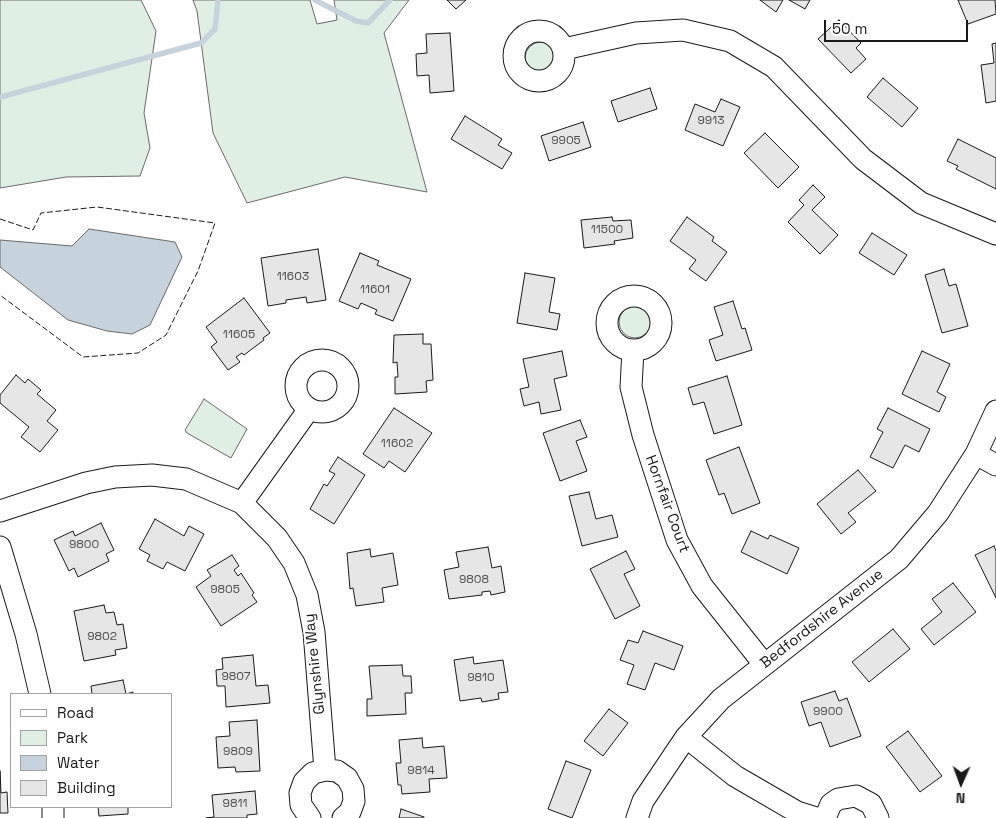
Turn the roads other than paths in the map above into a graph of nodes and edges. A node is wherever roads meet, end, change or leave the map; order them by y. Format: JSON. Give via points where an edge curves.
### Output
{"nodes":[{"id":1,"x":564,"y":49,"type":"dead end"},
{"id":2,"x":996,"y":234,"type":"edge"},
{"id":3,"x":633,"y":350,"type":"dead end"},
{"id":4,"x":309,"y":409,"type":"dead end"},
{"id":5,"x":996,"y":411,"type":"edge"},
{"id":6,"x":976,"y":454,"type":"junction"},
{"id":7,"x":996,"y":465,"type":"edge"},
{"id":8,"x":242,"y":502,"type":"junction"},
{"id":9,"x":0,"y":511,"type":"edge"},
{"id":10,"x":0,"y":547,"type":"edge"},
{"id":11,"x":764,"y":664,"type":"junction"},
{"id":12,"x":40,"y":693,"type":"edge"},
{"id":13,"x":686,"y":737,"type":"junction"},
{"id":14,"x":325,"y":770,"type":"junction"},
{"id":15,"x":310,"y":818,"type":"edge"},
{"id":16,"x":343,"y":818,"type":"edge"},
{"id":17,"x":637,"y":818,"type":"edge"},
{"id":18,"x":816,"y":818,"type":"edge"},
{"id":19,"x":825,"y":818,"type":"edge"},
{"id":20,"x":878,"y":818,"type":"edge"}],
"edges":[{"from":1,"to":2,"type":"street","via":[[636,33],[683,30],[730,41],[774,67],[863,159],[920,202]]},
{"from":3,"to":11,"type":"street","name":"Hornfair Court","via":[[631,388],[642,435],[677,540],[702,586]]},
{"from":4,"to":8,"type":"street"},
{"from":5,"to":6,"type":"street","name":"Bedfordshire Avenue"},
{"from":6,"to":7,"type":"street"},
{"from":6,"to":11,"type":"street","name":"Bedfordshire Avenue","via":[[938,513],[899,559]]},
{"from":8,"to":9,"type":"street","name":"Glynshire Way","via":[[186,479],[152,475],[86,483]]},
{"from":8,"to":14,"type":"street","name":"Glynshire Way","via":[[281,544],[294,563],[307,595],[314,632]]},
{"from":10,"to":12,"type":"street"},
{"from":11,"to":13,"type":"street","name":"Bedfordshire Avenue","via":[[721,699]]},
{"from":13,"to":17,"type":"street","name":"Bedfordshire Avenue","via":[[643,801]]},
{"from":13,"to":18,"type":"street","via":[[735,776],[797,812]]},
{"from":14,"to":15,"type":"street","via":[[304,782],[300,793],[301,805]]},
{"from":14,"to":16,"type":"street","via":[[337,771],[347,778],[353,789],[354,801],[350,812]]},
{"from":19,"to":20,"type":"street","via":[[831,804],[838,799],[856,796],[871,804]]}]}
